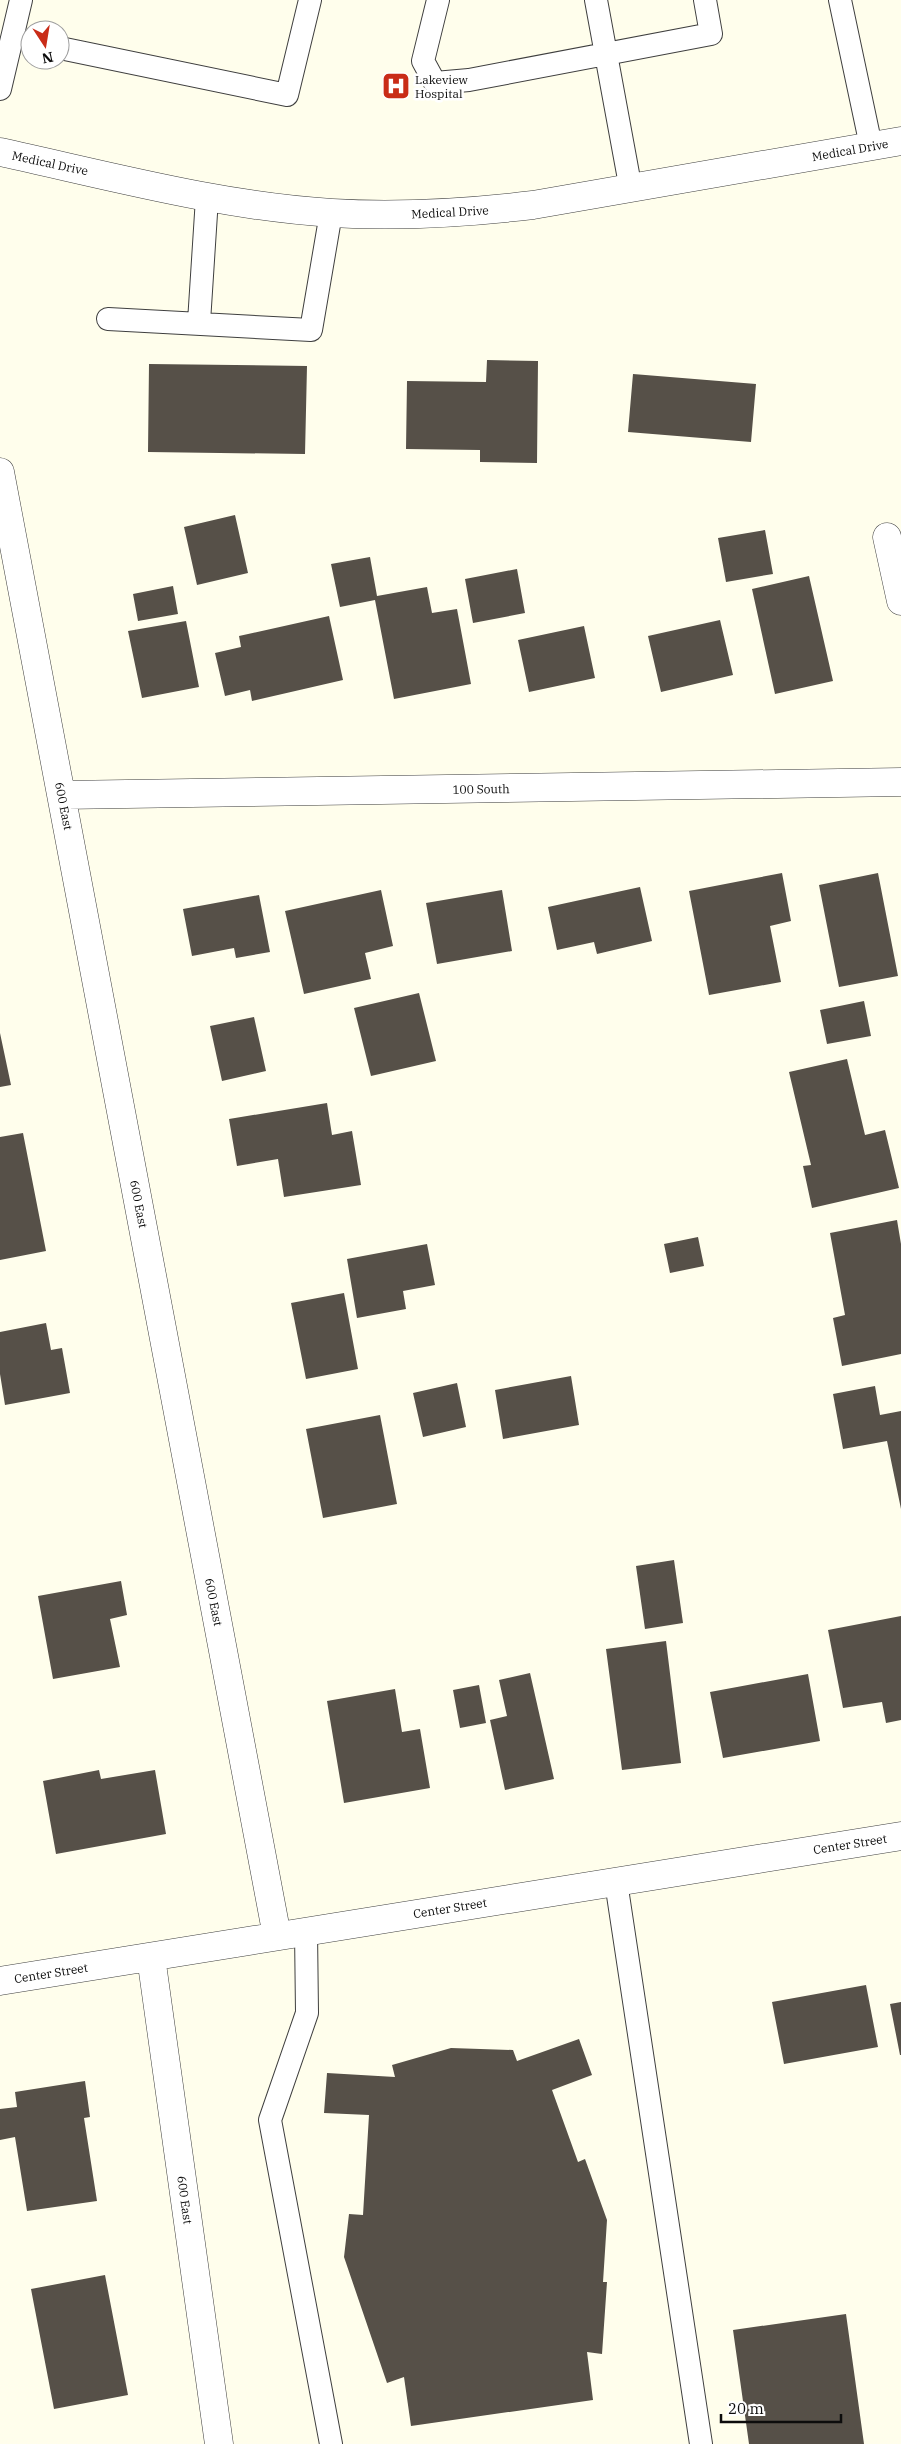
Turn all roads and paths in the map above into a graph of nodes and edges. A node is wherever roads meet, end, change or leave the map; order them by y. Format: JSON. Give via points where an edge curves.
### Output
{"nodes":[{"id":1,"x":21,"y":0,"type":"edge"},
{"id":2,"x":310,"y":0,"type":"edge"},
{"id":3,"x":438,"y":0,"type":"edge"},
{"id":4,"x":596,"y":0,"type":"edge"},
{"id":5,"x":705,"y":0,"type":"edge"},
{"id":6,"x":840,"y":0,"type":"edge"},
{"id":7,"x":14,"y":39,"type":"edge"},
{"id":8,"x":70,"y":50,"type":"edge"},
{"id":9,"x":607,"y":54,"type":"junction"},
{"id":10,"x":0,"y":89,"type":"edge"},
{"id":11,"x":901,"y":141,"type":"edge"},
{"id":12,"x":871,"y":146,"type":"junction"},
{"id":13,"x":0,"y":152,"type":"edge"},
{"id":14,"x":631,"y":190,"type":"junction"},
{"id":15,"x":207,"y":198,"type":"junction"},
{"id":16,"x":331,"y":213,"type":"junction"},
{"id":17,"x":108,"y":319,"type":"dead end"},
{"id":18,"x":199,"y":322,"type":"junction"},
{"id":19,"x":0,"y":472,"type":"edge"},
{"id":20,"x":887,"y":537,"type":"dead end"},
{"id":21,"x":901,"y":602,"type":"edge"},
{"id":22,"x":901,"y":782,"type":"edge"},
{"id":23,"x":62,"y":795,"type":"junction"},
{"id":24,"x":901,"y":1836,"type":"edge"},
{"id":25,"x":616,"y":1882,"type":"junction"},
{"id":26,"x":306,"y":1931,"type":"junction"},
{"id":27,"x":277,"y":1936,"type":"junction"},
{"id":28,"x":151,"y":1957,"type":"junction"},
{"id":29,"x":0,"y":1981,"type":"edge"},
{"id":30,"x":219,"y":2444,"type":"edge"},
{"id":31,"x":331,"y":2444,"type":"edge"},
{"id":32,"x":701,"y":2444,"type":"edge"}],
"edges":[{"from":1,"to":7,"type":"lane"},
{"from":2,"to":8,"type":"lane","via":[[287,94]]},
{"from":3,"to":9,"type":"lane","via":[[423,62],[435,83],[469,80]]},
{"from":4,"to":9,"type":"lane"},
{"from":5,"to":9,"type":"lane","via":[[711,34]]},
{"from":6,"to":12,"type":"lane"},
{"from":7,"to":10,"type":"lane"},
{"from":9,"to":14,"type":"lane"},
{"from":11,"to":12,"type":"street","name":"Medical Drive"},
{"from":12,"to":14,"type":"street","name":"Medical Drive"},
{"from":13,"to":15,"type":"street","name":"Medical Drive"},
{"from":14,"to":16,"type":"street","name":"Medical Drive","via":[[482,211],[382,215]]},
{"from":15,"to":16,"type":"street","name":"Medical Drive"},
{"from":15,"to":18,"type":"lane"},
{"from":16,"to":18,"type":"lane","via":[[311,330]]},
{"from":17,"to":18,"type":"lane"},
{"from":19,"to":23,"type":"street","name":"600 East"},
{"from":20,"to":21,"type":"street"},
{"from":22,"to":23,"type":"street","name":"100 South"},
{"from":23,"to":27,"type":"street","name":"600 East"},
{"from":24,"to":25,"type":"street","name":"Center Street"},
{"from":25,"to":26,"type":"street","name":"Center Street"},
{"from":25,"to":32,"type":"lane"},
{"from":26,"to":27,"type":"street","name":"Center Street"},
{"from":26,"to":31,"type":"lane","via":[[307,2013],[270,2120]]},
{"from":27,"to":28,"type":"street","name":"Center Street"},
{"from":28,"to":29,"type":"street","name":"Center Street"},
{"from":28,"to":30,"type":"street","name":"600 East"}]}
